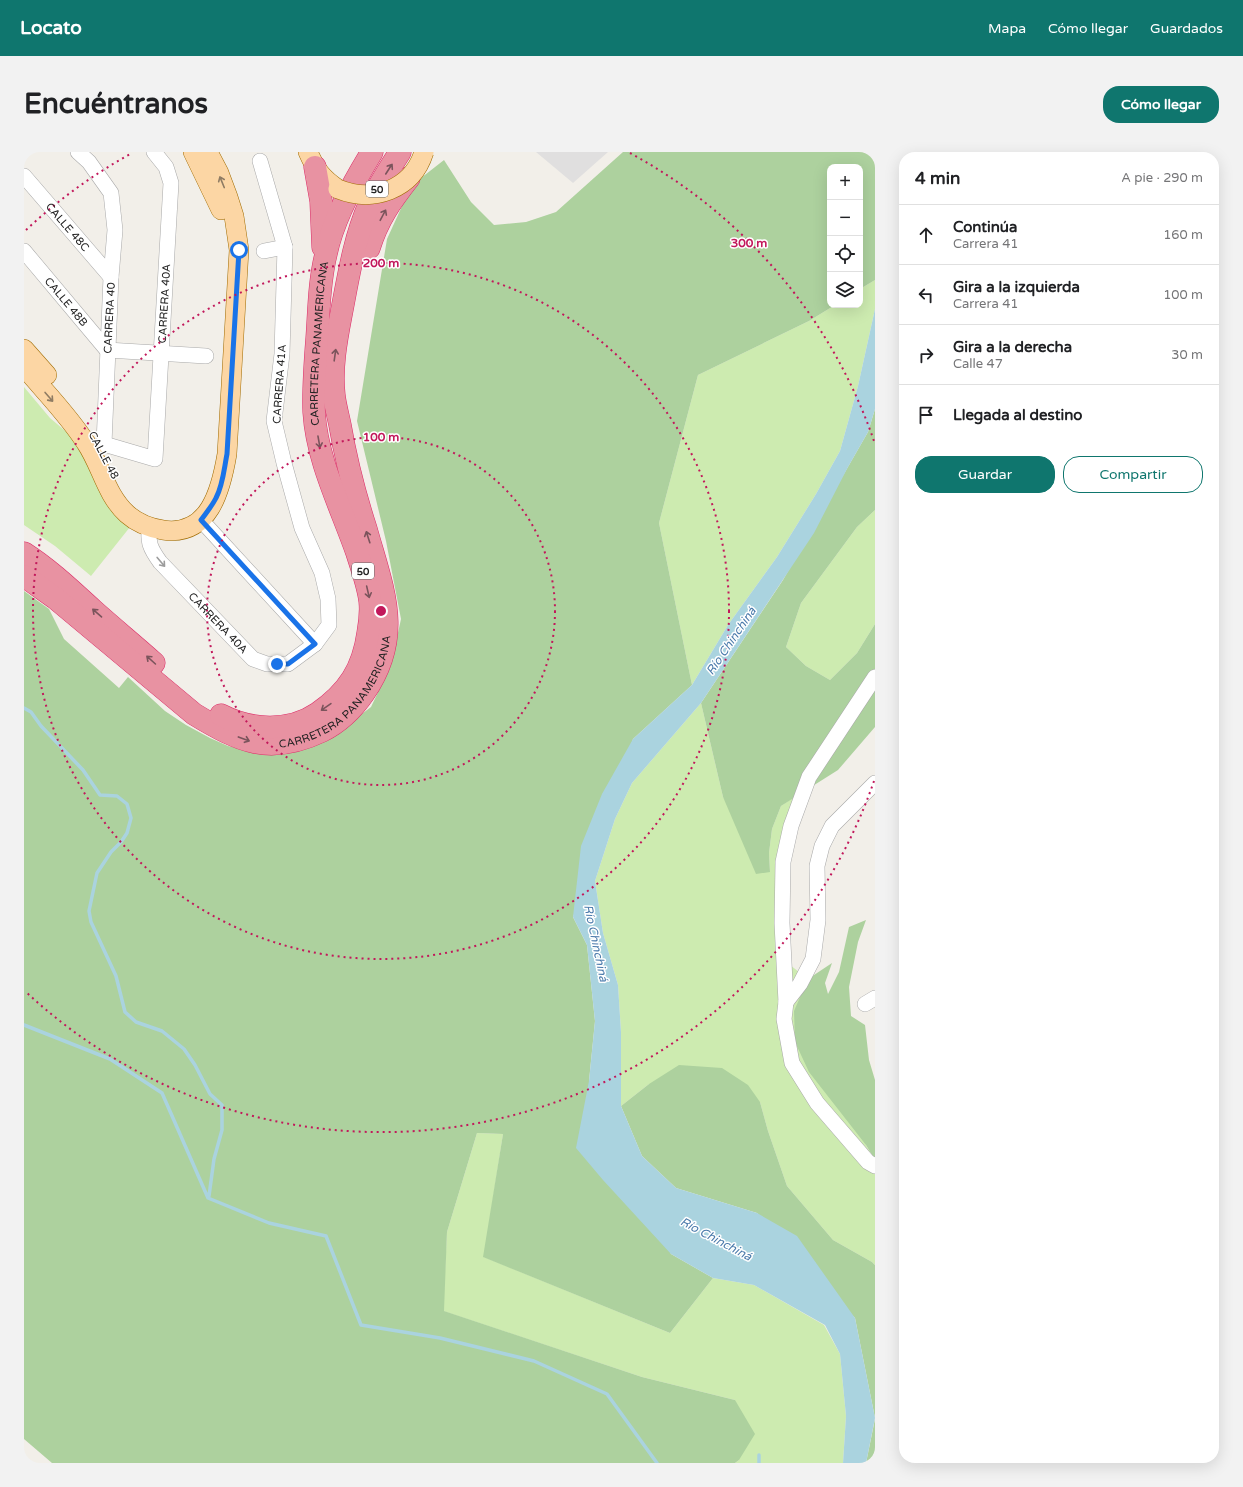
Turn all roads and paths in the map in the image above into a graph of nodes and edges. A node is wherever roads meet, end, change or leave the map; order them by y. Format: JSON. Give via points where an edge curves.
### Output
{"nodes":[{"id":1,"x":78,"y":152,"type":"edge"},
{"id":2,"x":154,"y":152,"type":"edge"},
{"id":3,"x":193,"y":152,"type":"edge"},
{"id":4,"x":208,"y":152,"type":"edge"},
{"id":5,"x":372,"y":152,"type":"edge"},
{"id":6,"x":400,"y":152,"type":"edge"},
{"id":7,"x":424,"y":152,"type":"edge"},
{"id":8,"x":311,"y":160,"type":"edge"},
{"id":9,"x":260,"y":161,"type":"dead end"},
{"id":10,"x":24,"y":176,"type":"edge"},
{"id":11,"x":408,"y":178,"type":"junction"},
{"id":12,"x":285,"y":247,"type":"junction"},
{"id":13,"x":24,"y":251,"type":"edge"},
{"id":14,"x":264,"y":251,"type":"dead end"},
{"id":15,"x":111,"y":277,"type":"junction"},
{"id":16,"x":321,"y":286,"type":"junction"},
{"id":17,"x":24,"y":349,"type":"edge"},
{"id":18,"x":107,"y":350,"type":"junction"},
{"id":19,"x":160,"y":353,"type":"junction"},
{"id":20,"x":206,"y":356,"type":"dead end"},
{"id":21,"x":24,"y":367,"type":"edge"},
{"id":22,"x":343,"y":443,"type":"junction"},
{"id":23,"x":99,"y":447,"type":"junction"},
{"id":24,"x":200,"y":513,"type":"junction"},
{"id":25,"x":150,"y":526,"type":"junction"},
{"id":26,"x":24,"y":553,"type":"edge"},
{"id":27,"x":24,"y":576,"type":"edge"},
{"id":28,"x":315,"y":644,"type":"junction"},
{"id":29,"x":875,"y":677,"type":"edge"},
{"id":30,"x":875,"y":782,"type":"edge"},
{"id":31,"x":786,"y":1002,"type":"junction"},
{"id":32,"x":875,"y":1166,"type":"edge"}],
"edges":[{"from":1,"to":15,"type":"street","name":"CARRERA 40","via":[[89,162],[111,193],[115,230]]},
{"from":2,"to":19,"type":"street","name":"CARRERA 40A","via":[[166,167],[172,183]]},
{"from":3,"to":24,"type":"main road","via":[[219,205],[229,245],[215,465],[211,486]]},
{"from":24,"to":4,"type":"main road","one_way":true,"via":[[218,494],[227,454],[239,250],[234,216],[219,173]]},
{"from":5,"to":16,"type":"highway","name":"CARRETERA PANAMERICANA","number":"50","via":[[334,227],[326,254]]},
{"from":22,"to":6,"type":"highway","name":"CARRETERA PANAMERICANA","number":"50","one_way":true,"via":[[334,395],[334,364],[346,290],[360,229],[381,182]]},
{"from":7,"to":11,"type":"main road","bridge":true},
{"from":8,"to":11,"type":"main road","bridge":true,"via":[[321,176],[348,193],[375,195],[391,190]]},
{"from":8,"to":16,"type":"highway","via":[[321,201]]},
{"from":9,"to":12,"type":"street","name":"CARRERA 41A"},
{"from":10,"to":15,"type":"street","name":"CALLE 48C"},
{"from":22,"to":11,"type":"highway","one_way":true,"bridge":true,"via":[[345,392],[368,251],[374,230],[388,204]]},
{"from":12,"to":14,"type":"street"},
{"from":12,"to":28,"type":"street","name":"CARRERA 41A","via":[[282,354],[274,421],[302,528],[322,573],[328,599],[329,625]]},
{"from":13,"to":18,"type":"street","name":"CALLE 48B"},
{"from":15,"to":18,"type":"street","name":"CARRERA 40"},
{"from":16,"to":26,"type":"highway","name":"CARRETERA PANAMERICANA","number":"50","one_way":true,"via":[[314,413],[321,455],[363,572],[370,602],[370,624],[360,666],[342,694],[331,704],[300,722],[279,727],[259,727],[223,716],[195,698],[64,583]]},
{"from":17,"to":23,"type":"main road","name":"CALLE 48","via":[[71,403]]},
{"from":18,"to":19,"type":"street"},
{"from":18,"to":23,"type":"street","name":"CARRERA 40"},
{"from":19,"to":20,"type":"street"},
{"from":19,"to":23,"type":"street","name":"CARRERA 40A","via":[[155,459]]},
{"from":21,"to":23,"type":"main road","name":"CALLE 48","one_way":true,"via":[[81,435]]},
{"from":27,"to":22,"type":"highway","name":"CARRETERA PANAMERICANA","number":"50","one_way":true,"via":[[55,598],[188,709],[211,724],[241,738],[268,745],[305,739],[325,730],[345,716],[355,705],[375,675],[386,638],[386,599]]},
{"from":23,"to":24,"type":"main road","name":"CALLE 48","via":[[120,488],[140,511],[155,518],[173,519]]},
{"from":23,"to":25,"type":"main road","name":"CALLE 48","via":[[103,477],[120,507],[134,520]]},
{"from":24,"to":25,"type":"main road","name":"CALLE 48","via":[[195,524],[177,530],[168,531]]},
{"from":24,"to":28,"type":"street"},
{"from":25,"to":28,"type":"street","name":"CARRERA 40A","one_way":true,"via":[[151,549],[160,562],[252,659],[266,664],[288,664]]},
{"from":29,"to":31,"type":"street","via":[[809,777],[790,826],[783,862],[782,923]]},
{"from":30,"to":31,"type":"street","via":[[832,826],[822,846],[817,866],[818,920],[813,959],[800,984]]},
{"from":31,"to":32,"type":"street","via":[[784,1019],[792,1063],[817,1103],[868,1162]]}]}
